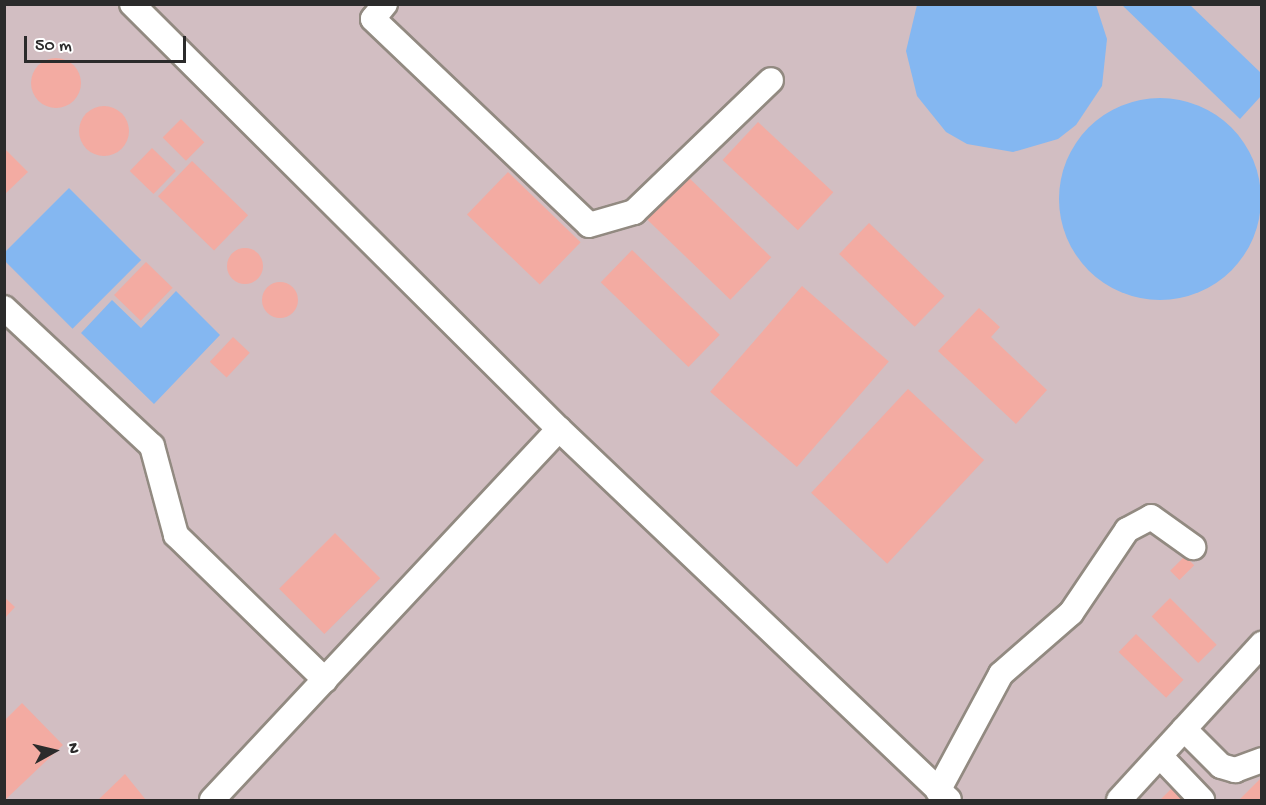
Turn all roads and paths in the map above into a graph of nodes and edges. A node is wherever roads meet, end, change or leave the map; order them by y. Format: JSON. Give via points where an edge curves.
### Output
{"nodes":[{"id":1,"x":132,"y":4,"type":"edge"},
{"id":2,"x":385,"y":4,"type":"edge"},
{"id":3,"x":771,"y":80,"type":"dead end"},
{"id":4,"x":4,"y":308,"type":"edge"},
{"id":5,"x":559,"y":429,"type":"junction"},
{"id":6,"x":1193,"y":547,"type":"dead end"},
{"id":7,"x":1261,"y":647,"type":"edge"},
{"id":8,"x":324,"y":680,"type":"junction"},
{"id":9,"x":1184,"y":729,"type":"junction"},
{"id":10,"x":1160,"y":756,"type":"junction"},
{"id":11,"x":1262,"y":760,"type":"edge"},
{"id":12,"x":943,"y":796,"type":"edge"},
{"id":13,"x":212,"y":801,"type":"edge"},
{"id":14,"x":1119,"y":801,"type":"edge"},
{"id":15,"x":1202,"y":801,"type":"edge"}],
"edges":[{"from":1,"to":5,"type":"lane"},
{"from":2,"to":3,"type":"lane","via":[[373,19],[589,225],[634,212]]},
{"from":4,"to":8,"type":"lane","via":[[152,446],[176,535]]},
{"from":5,"to":8,"type":"lane"},
{"from":5,"to":12,"type":"lane"},
{"from":6,"to":12,"type":"lane","via":[[1151,517],[1127,530],[1071,613],[1001,674]]},
{"from":7,"to":9,"type":"lane"},
{"from":8,"to":13,"type":"lane"},
{"from":9,"to":10,"type":"lane"},
{"from":9,"to":11,"type":"lane","via":[[1221,766],[1235,770]]},
{"from":10,"to":14,"type":"lane"},
{"from":10,"to":15,"type":"lane"}]}
